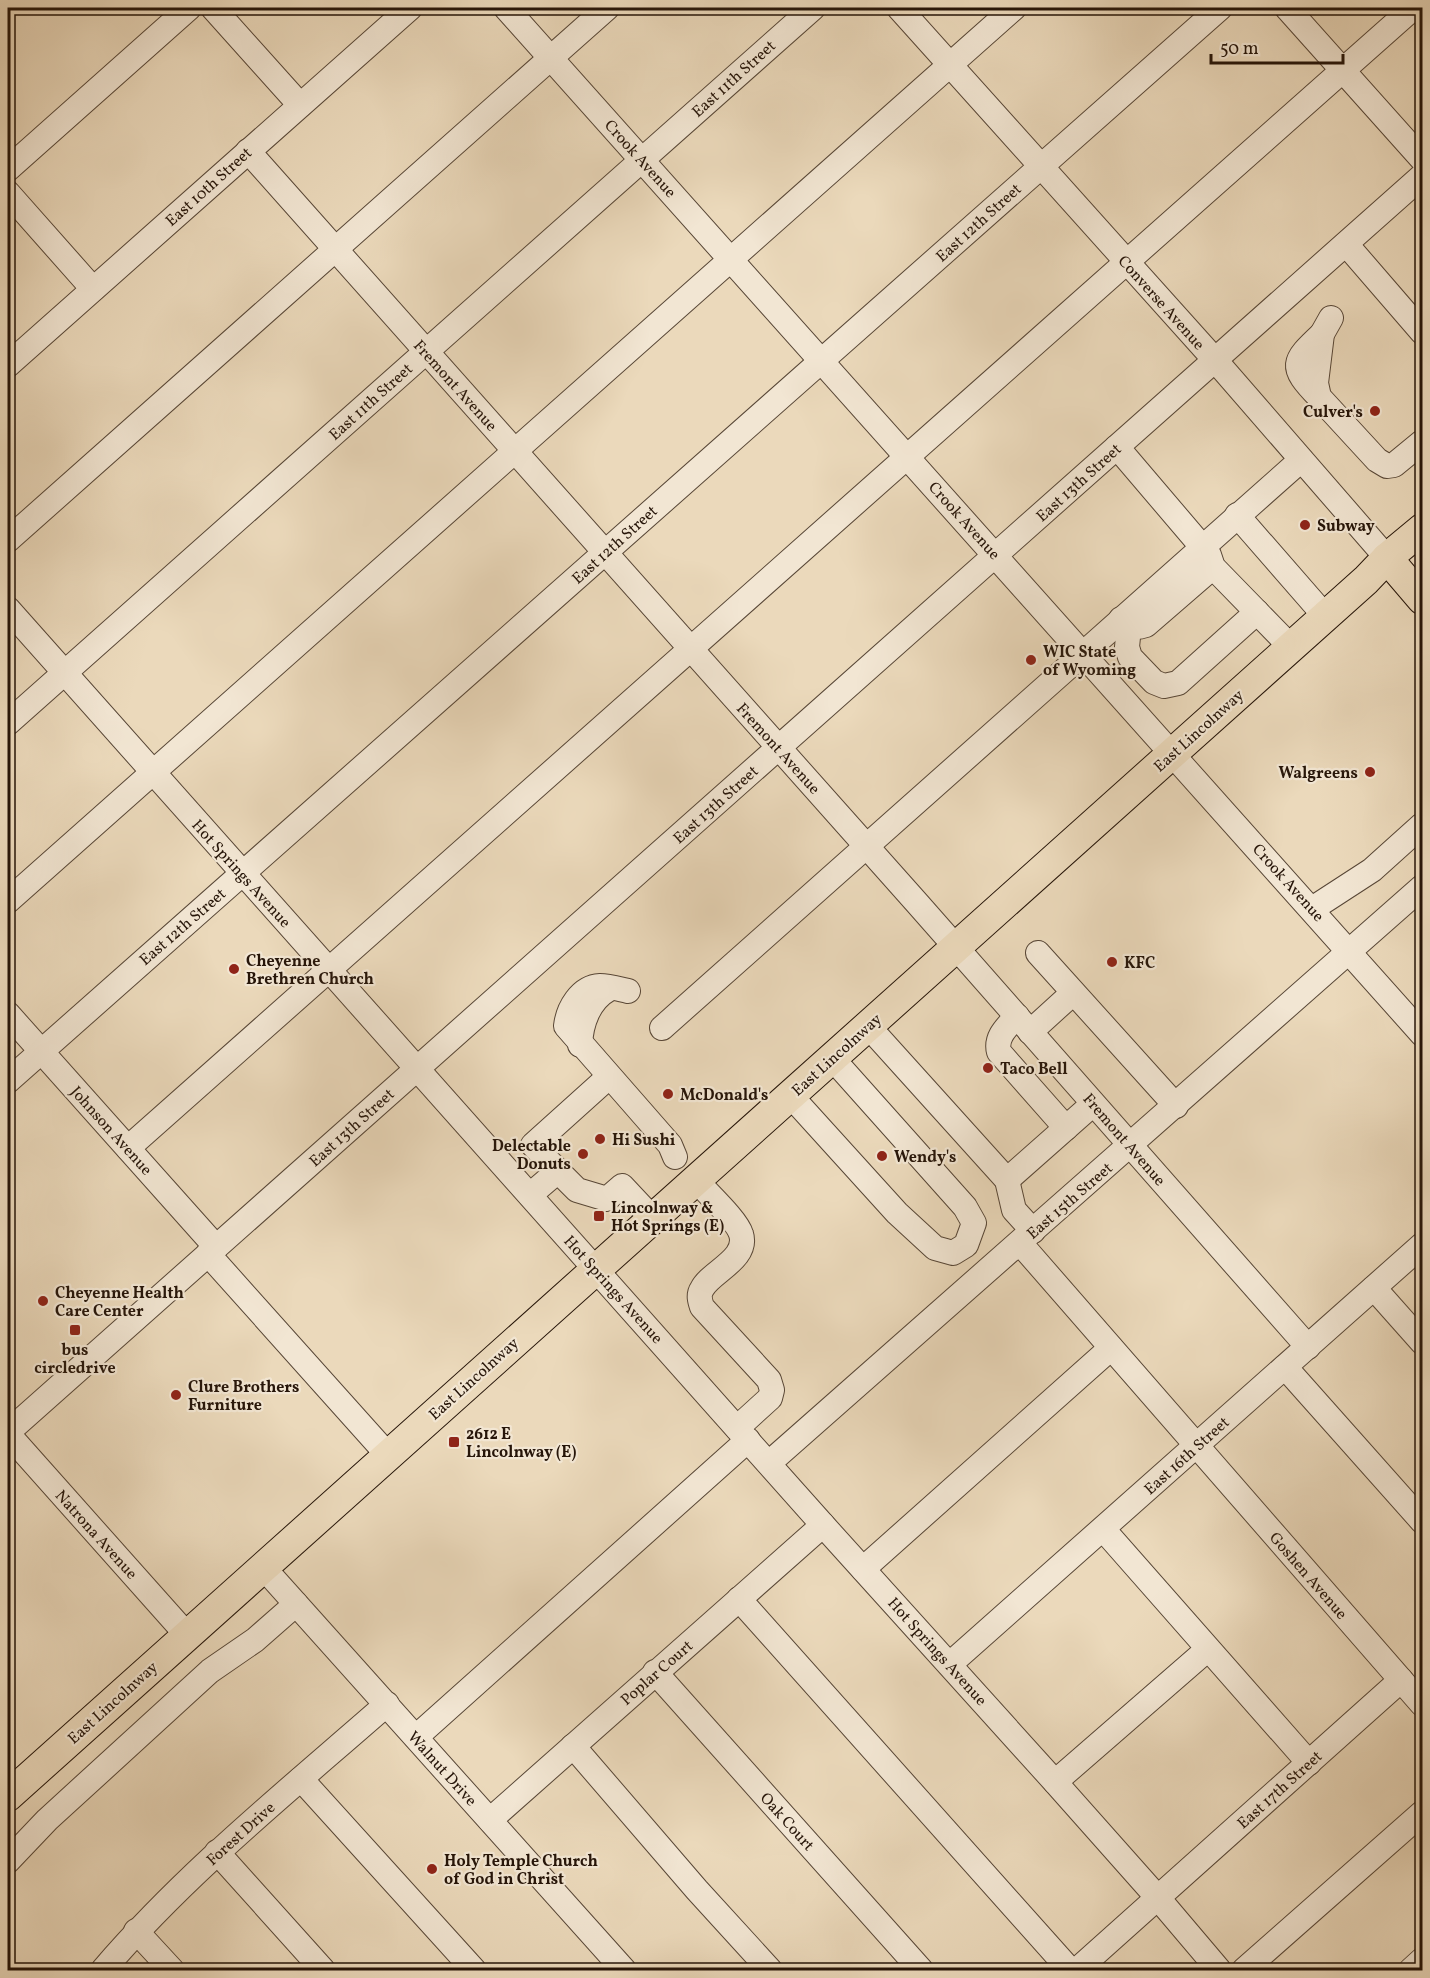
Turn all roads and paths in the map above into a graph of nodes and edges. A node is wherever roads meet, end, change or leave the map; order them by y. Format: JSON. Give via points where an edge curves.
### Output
{"nodes":[{"id":1,"x":189,"y":8,"type":"edge"},
{"id":2,"x":213,"y":8,"type":"edge"},
{"id":3,"x":410,"y":8,"type":"edge"},
{"id":4,"x":506,"y":8,"type":"edge"},
{"id":5,"x":607,"y":8,"type":"edge"},
{"id":6,"x":813,"y":8,"type":"edge"},
{"id":7,"x":899,"y":8,"type":"edge"},
{"id":8,"x":1014,"y":8,"type":"edge"},
{"id":9,"x":1220,"y":8,"type":"edge"},
{"id":10,"x":1287,"y":8,"type":"edge"},
{"id":11,"x":1413,"y":8,"type":"edge"},
{"id":12,"x":550,"y":57,"type":"junction"},
{"id":13,"x":950,"y":65,"type":"junction"},
{"id":14,"x":1343,"y":70,"type":"junction"},
{"id":15,"x":300,"y":105,"type":"junction"},
{"id":16,"x":248,"y":151,"type":"junction"},
{"id":17,"x":642,"y":159,"type":"junction"},
{"id":18,"x":1422,"y":159,"type":"edge"},
{"id":19,"x":1041,"y":166,"type":"junction"},
{"id":20,"x":8,"y":169,"type":"edge"},
{"id":21,"x":1422,"y":176,"type":"edge"},
{"id":22,"x":8,"y":193,"type":"edge"},
{"id":23,"x":1346,"y":244,"type":"junction"},
{"id":24,"x":335,"y":249,"type":"junction"},
{"id":25,"x":731,"y":259,"type":"junction"},
{"id":26,"x":1127,"y":262,"type":"junction"},
{"id":27,"x":93,"y":289,"type":"junction"},
{"id":28,"x":1327,"y":326,"type":"dead end"},
{"id":29,"x":1422,"y":332,"type":"edge"},
{"id":30,"x":426,"y":351,"type":"junction"},
{"id":31,"x":822,"y":360,"type":"junction"},
{"id":32,"x":1215,"y":360,"type":"junction"},
{"id":33,"x":8,"y":365,"type":"edge"},
{"id":34,"x":1422,"y":442,"type":"edge"},
{"id":35,"x":1117,"y":447,"type":"junction"},
{"id":36,"x":515,"y":451,"type":"junction"},
{"id":37,"x":908,"y":456,"type":"junction"},
{"id":38,"x":1301,"y":460,"type":"junction"},
{"id":39,"x":1238,"y":516,"type":"junction"},
{"id":40,"x":1422,"y":529,"type":"edge"},
{"id":41,"x":8,"y":540,"type":"edge"},
{"id":42,"x":605,"y":552,"type":"junction"},
{"id":43,"x":996,"y":555,"type":"junction"},
{"id":44,"x":1208,"y":557,"type":"junction"},
{"id":45,"x":1387,"y":558,"type":"junction"},
{"id":46,"x":1422,"y":599,"type":"edge"},
{"id":47,"x":8,"y":609,"type":"edge"},
{"id":48,"x":1257,"y":612,"type":"junction"},
{"id":49,"x":1325,"y":616,"type":"junction"},
{"id":50,"x":1125,"y":623,"type":"junction"},
{"id":51,"x":1292,"y":647,"type":"junction"},
{"id":52,"x":691,"y":649,"type":"junction"},
{"id":53,"x":1083,"y":652,"type":"junction"},
{"id":54,"x":64,"y":673,"type":"junction"},
{"id":55,"x":8,"y":723,"type":"edge"},
{"id":56,"x":779,"y":748,"type":"junction"},
{"id":57,"x":1173,"y":753,"type":"junction"},
{"id":58,"x":153,"y":772,"type":"junction"},
{"id":59,"x":1422,"y":825,"type":"edge"},
{"id":60,"x":866,"y":846,"type":"junction"},
{"id":61,"x":242,"y":873,"type":"junction"},
{"id":62,"x":1422,"y":886,"type":"edge"},
{"id":63,"x":8,"y":901,"type":"edge"},
{"id":64,"x":1312,"y":909,"type":"junction"},
{"id":65,"x":956,"y":947,"type":"junction"},
{"id":66,"x":1349,"y":951,"type":"junction"},
{"id":67,"x":1038,"y":953,"type":"dead end"},
{"id":68,"x":329,"y":970,"type":"junction"},
{"id":69,"x":620,"y":989,"type":"dead end"},
{"id":70,"x":1073,"y":993,"type":"junction"},
{"id":71,"x":8,"y":1014,"type":"edge"},
{"id":72,"x":1024,"y":1024,"type":"junction"},
{"id":73,"x":868,"y":1026,"type":"junction"},
{"id":74,"x":662,"y":1028,"type":"dead end"},
{"id":75,"x":1422,"y":1034,"type":"edge"},
{"id":76,"x":41,"y":1051,"type":"junction"},
{"id":77,"x":832,"y":1058,"type":"junction"},
{"id":78,"x":417,"y":1068,"type":"junction"},
{"id":79,"x":8,"y":1081,"type":"edge"},
{"id":80,"x":603,"y":1082,"type":"dead end"},
{"id":81,"x":790,"y":1095,"type":"junction"},
{"id":82,"x":1094,"y":1104,"type":"junction"},
{"id":83,"x":1176,"y":1106,"type":"junction"},
{"id":84,"x":1066,"y":1128,"type":"junction"},
{"id":85,"x":1130,"y":1146,"type":"junction"},
{"id":86,"x":128,"y":1148,"type":"junction"},
{"id":87,"x":675,"y":1157,"type":"dead end"},
{"id":88,"x":558,"y":1171,"type":"junction"},
{"id":89,"x":696,"y":1180,"type":"junction"},
{"id":90,"x":1007,"y":1180,"type":"junction"},
{"id":91,"x":530,"y":1196,"type":"junction"},
{"id":92,"x":652,"y":1218,"type":"junction"},
{"id":93,"x":1026,"y":1237,"type":"junction"},
{"id":94,"x":966,"y":1245,"type":"junction"},
{"id":95,"x":1422,"y":1245,"type":"edge"},
{"id":96,"x":212,"y":1251,"type":"junction"},
{"id":97,"x":596,"y":1269,"type":"junction"},
{"id":98,"x":988,"y":1271,"type":"junction"},
{"id":99,"x":1374,"y":1288,"type":"junction"},
{"id":100,"x":1422,"y":1342,"type":"edge"},
{"id":101,"x":1308,"y":1347,"type":"junction"},
{"id":102,"x":1111,"y":1348,"type":"junction"},
{"id":103,"x":1285,"y":1367,"type":"junction"},
{"id":104,"x":8,"y":1433,"type":"edge"},
{"id":105,"x":743,"y":1434,"type":"junction"},
{"id":106,"x":1197,"y":1445,"type":"junction"},
{"id":107,"x":387,"y":1454,"type":"junction"},
{"id":108,"x":769,"y":1463,"type":"junction"},
{"id":109,"x":1422,"y":1521,"type":"edge"},
{"id":110,"x":823,"y":1525,"type":"junction"},
{"id":111,"x":1103,"y":1529,"type":"junction"},
{"id":112,"x":262,"y":1566,"type":"junction"},
{"id":113,"x":863,"y":1569,"type":"junction"},
{"id":114,"x":739,"y":1599,"type":"junction"},
{"id":115,"x":296,"y":1604,"type":"junction"},
{"id":116,"x":187,"y":1635,"type":"junction"},
{"id":117,"x":1208,"y":1649,"type":"junction"},
{"id":118,"x":950,"y":1664,"type":"junction"},
{"id":119,"x":655,"y":1672,"type":"junction"},
{"id":120,"x":1401,"y":1680,"type":"junction"},
{"id":121,"x":387,"y":1704,"type":"junction"},
{"id":122,"x":1422,"y":1704,"type":"edge"},
{"id":123,"x":416,"y":1737,"type":"junction"},
{"id":124,"x":573,"y":1746,"type":"junction"},
{"id":125,"x":1309,"y":1762,"type":"junction"},
{"id":126,"x":301,"y":1779,"type":"junction"},
{"id":127,"x":1055,"y":1782,"type":"junction"},
{"id":128,"x":8,"y":1796,"type":"edge"},
{"id":129,"x":1422,"y":1813,"type":"edge"},
{"id":130,"x":490,"y":1820,"type":"junction"},
{"id":131,"x":217,"y":1852,"type":"junction"},
{"id":132,"x":8,"y":1861,"type":"edge"},
{"id":133,"x":1158,"y":1898,"type":"junction"},
{"id":134,"x":136,"y":1931,"type":"junction"},
{"id":135,"x":1422,"y":1960,"type":"edge"},
{"id":136,"x":103,"y":1971,"type":"edge"},
{"id":137,"x":172,"y":1971,"type":"edge"},
{"id":138,"x":323,"y":1971,"type":"edge"},
{"id":139,"x":474,"y":1971,"type":"edge"},
{"id":140,"x":624,"y":1971,"type":"edge"},
{"id":141,"x":770,"y":1971,"type":"edge"},
{"id":142,"x":921,"y":1971,"type":"edge"},
{"id":143,"x":1070,"y":1971,"type":"edge"},
{"id":144,"x":1077,"y":1971,"type":"edge"},
{"id":145,"x":1219,"y":1971,"type":"edge"},
{"id":146,"x":1244,"y":1971,"type":"edge"},
{"id":147,"x":1411,"y":1971,"type":"edge"}],
"edges":[{"from":1,"to":20,"type":"street"},
{"from":2,"to":15,"type":"street"},
{"from":3,"to":15,"type":"street","name":"East 10th Street"},
{"from":4,"to":12,"type":"street","name":"Crook Avenue"},
{"from":5,"to":12,"type":"street"},
{"from":6,"to":17,"type":"street","name":"East 11th Street"},
{"from":7,"to":13,"type":"street","name":"Converse Avenue"},
{"from":8,"to":13,"type":"street"},
{"from":9,"to":19,"type":"street","name":"East 12th Street"},
{"from":10,"to":14,"type":"street"},
{"from":11,"to":14,"type":"street"},
{"from":12,"to":17,"type":"street","name":"Crook Avenue"},
{"from":12,"to":24,"type":"street"},
{"from":13,"to":19,"type":"street","name":"Converse Avenue"},
{"from":13,"to":25,"type":"street"},
{"from":14,"to":18,"type":"street"},
{"from":14,"to":26,"type":"street"},
{"from":15,"to":16,"type":"street","name":"East 10th Street"},
{"from":16,"to":24,"type":"street","name":"Fremont Avenue"},
{"from":16,"to":27,"type":"street","name":"East 10th Street"},
{"from":17,"to":25,"type":"street","name":"Crook Avenue"},
{"from":17,"to":30,"type":"street","name":"East 11th Street"},
{"from":19,"to":26,"type":"street","name":"Converse Avenue"},
{"from":19,"to":31,"type":"street","name":"East 12th Street"},
{"from":21,"to":23,"type":"street","name":"East 13th Street"},
{"from":22,"to":27,"type":"street"},
{"from":23,"to":29,"type":"street"},
{"from":23,"to":32,"type":"street","name":"East 13th Street"},
{"from":24,"to":30,"type":"street","name":"Fremont Avenue"},
{"from":24,"to":41,"type":"street"},
{"from":25,"to":31,"type":"street","name":"Crook Avenue"},
{"from":25,"to":36,"type":"street"},
{"from":26,"to":32,"type":"street","name":"Converse Avenue"},
{"from":26,"to":37,"type":"street"},
{"from":27,"to":33,"type":"street","name":"East 10th Street"},
{"from":28,"to":34,"type":"street","via":[[1299,356],[1297,368],[1303,381],[1387,466],[1394,465]]},
{"from":30,"to":36,"type":"street","name":"Fremont Avenue"},
{"from":30,"to":54,"type":"street","name":"East 11th Street"},
{"from":31,"to":37,"type":"street","name":"Crook Avenue"},
{"from":31,"to":42,"type":"street","name":"East 12th Street"},
{"from":32,"to":35,"type":"street","name":"East 13th Street"},
{"from":32,"to":38,"type":"street","name":"Converse Avenue"},
{"from":35,"to":43,"type":"street","name":"East 13th Street"},
{"from":35,"to":44,"type":"street"},
{"from":36,"to":42,"type":"street","name":"Fremont Avenue"},
{"from":36,"to":58,"type":"street"},
{"from":37,"to":43,"type":"street","name":"Crook Avenue"},
{"from":37,"to":52,"type":"street"},
{"from":38,"to":39,"type":"street"},
{"from":38,"to":45,"type":"street","name":"Converse Avenue"},
{"from":39,"to":44,"type":"street"},
{"from":39,"to":49,"type":"street"},
{"from":40,"to":45,"type":"main road","name":"East Lincolnway"},
{"from":42,"to":52,"type":"street","name":"Fremont Avenue"},
{"from":42,"to":61,"type":"street","name":"East 12th Street"},
{"from":43,"to":53,"type":"street","name":"Crook Avenue"},
{"from":43,"to":56,"type":"street","name":"East 13th Street"},
{"from":44,"to":48,"type":"street"},
{"from":44,"to":50,"type":"street"},
{"from":45,"to":46,"type":"main road","name":"Converse Avenue"},
{"from":45,"to":49,"type":"main road","name":"East Lincolnway"},
{"from":47,"to":54,"type":"street","name":"Hot Springs Avenue"},
{"from":48,"to":50,"type":"street","via":[[1178,683],[1164,686],[1130,657]]},
{"from":48,"to":51,"type":"street"},
{"from":49,"to":51,"type":"main road","name":"East Lincolnway"},
{"from":50,"to":53,"type":"street"},
{"from":51,"to":57,"type":"main road","name":"East Lincolnway"},
{"from":52,"to":56,"type":"street","name":"Fremont Avenue"},
{"from":52,"to":68,"type":"street"},
{"from":53,"to":57,"type":"street","name":"Crook Avenue"},
{"from":53,"to":60,"type":"street"},
{"from":54,"to":55,"type":"street","name":"East 11th Street"},
{"from":54,"to":58,"type":"street","name":"Hot Springs Avenue"},
{"from":56,"to":60,"type":"street","name":"Fremont Avenue"},
{"from":56,"to":78,"type":"street","name":"East 13th Street"},
{"from":57,"to":64,"type":"street","name":"Crook Avenue"},
{"from":57,"to":65,"type":"main road","name":"East Lincolnway"},
{"from":58,"to":61,"type":"street","name":"Hot Springs Avenue"},
{"from":58,"to":63,"type":"street"},
{"from":59,"to":64,"type":"street","via":[[1372,870]]},
{"from":60,"to":65,"type":"street","name":"Fremont Avenue"},
{"from":60,"to":74,"type":"street"},
{"from":61,"to":68,"type":"street","name":"Hot Springs Avenue"},
{"from":61,"to":76,"type":"street","name":"East 12th Street"},
{"from":62,"to":66,"type":"street","name":"East 15th Street"},
{"from":64,"to":66,"type":"street","name":"Crook Avenue"},
{"from":65,"to":72,"type":"street","name":"Fremont Avenue"},
{"from":65,"to":73,"type":"main road","name":"East Lincolnway"},
{"from":66,"to":75,"type":"street","name":"Crook Avenue"},
{"from":66,"to":83,"type":"street","name":"East 15th Street"},
{"from":67,"to":70,"type":"street"},
{"from":68,"to":78,"type":"street","name":"Hot Springs Avenue"},
{"from":68,"to":86,"type":"street"},
{"from":69,"to":87,"type":"street","via":[[602,993],[591,1005],[581,1029],[580,1044],[670,1145]]},
{"from":70,"to":72,"type":"street"},
{"from":70,"to":83,"type":"street"},
{"from":71,"to":76,"type":"street","name":"Johnson Avenue"},
{"from":72,"to":82,"type":"street","name":"Fremont Avenue"},
{"from":72,"to":84,"type":"street","via":[[1002,1032],[997,1048]]},
{"from":73,"to":77,"type":"main road","name":"East Lincolnway"},
{"from":73,"to":90,"type":"street"},
{"from":76,"to":79,"type":"street","name":"East 12th Street"},
{"from":76,"to":86,"type":"street","name":"Johnson Avenue"},
{"from":77,"to":81,"type":"main road","name":"East Lincolnway"},
{"from":77,"to":94,"type":"street","via":[[965,1207],[974,1223]]},
{"from":78,"to":91,"type":"street","name":"Hot Springs Avenue"},
{"from":78,"to":96,"type":"street","name":"East 13th Street"},
{"from":80,"to":88,"type":"street","via":[[533,1145]]},
{"from":81,"to":89,"type":"main road","name":"East Lincolnway"},
{"from":81,"to":94,"type":"street","via":[[897,1213],[935,1248],[953,1254]]},
{"from":82,"to":84,"type":"street"},
{"from":82,"to":85,"type":"street","name":"Fremont Avenue"},
{"from":83,"to":85,"type":"street","name":"East 15th Street"},
{"from":84,"to":90,"type":"street"},
{"from":85,"to":93,"type":"street","name":"East 15th Street"},
{"from":85,"to":101,"type":"street","name":"Fremont Avenue"},
{"from":86,"to":96,"type":"street","name":"Johnson Avenue"},
{"from":88,"to":91,"type":"street"},
{"from":88,"to":92,"type":"street","via":[[577,1190],[607,1199],[622,1186]]},
{"from":89,"to":92,"type":"main road","name":"East Lincolnway"},
{"from":89,"to":105,"type":"street","via":[[735,1224],[742,1245],[702,1288],[702,1307],[769,1380],[772,1390]]},
{"from":90,"to":93,"type":"street","name":"Goshen Avenue"},
{"from":91,"to":97,"type":"street","name":"Hot Springs Avenue"},
{"from":92,"to":97,"type":"main road","name":"East Lincolnway"},
{"from":93,"to":98,"type":"street","name":"East 15th Street"},
{"from":93,"to":102,"type":"street","name":"Goshen Avenue"},
{"from":94,"to":98,"type":"street"},
{"from":95,"to":99,"type":"street","name":"East 16th Street"},
{"from":96,"to":104,"type":"street","name":"East 13th Street"},
{"from":96,"to":107,"type":"street","name":"Johnson Avenue"},
{"from":97,"to":105,"type":"street","name":"Hot Springs Avenue"},
{"from":97,"to":107,"type":"main road","name":"East Lincolnway"},
{"from":98,"to":108,"type":"street","name":"East 15th Street"},
{"from":99,"to":100,"type":"street"},
{"from":99,"to":101,"type":"street","name":"East 16th Street"},
{"from":101,"to":103,"type":"street","name":"East 16th Street"},
{"from":102,"to":106,"type":"street","name":"Goshen Avenue"},
{"from":102,"to":113,"type":"street"},
{"from":103,"to":106,"type":"street","name":"East 16th Street"},
{"from":103,"to":109,"type":"street"},
{"from":104,"to":116,"type":"street","name":"Natrona Avenue"},
{"from":105,"to":108,"type":"street","name":"Hot Springs Avenue"},
{"from":105,"to":123,"type":"street"},
{"from":106,"to":111,"type":"street","name":"East 16th Street"},
{"from":106,"to":120,"type":"street","name":"Goshen Avenue"},
{"from":107,"to":112,"type":"main road","name":"East Lincolnway"},
{"from":108,"to":110,"type":"street","name":"Hot Springs Avenue"},
{"from":110,"to":113,"type":"street","name":"Hot Springs Avenue"},
{"from":110,"to":114,"type":"street","name":"Poplar Court"},
{"from":111,"to":117,"type":"street"},
{"from":111,"to":118,"type":"street","name":"East 16th Street"},
{"from":112,"to":115,"type":"street","name":"Walnut Drive"},
{"from":112,"to":116,"type":"main road","name":"East Lincolnway"},
{"from":113,"to":118,"type":"street","name":"Hot Springs Avenue"},
{"from":114,"to":119,"type":"street","name":"Poplar Court"},
{"from":114,"to":143,"type":"street"},
{"from":115,"to":121,"type":"street","name":"Walnut Drive"},
{"from":115,"to":132,"type":"street","via":[[255,1640],[210,1671],[47,1820]]},
{"from":116,"to":128,"type":"main road","name":"East Lincolnway"},
{"from":117,"to":125,"type":"street"},
{"from":117,"to":127,"type":"street"},
{"from":118,"to":127,"type":"street","name":"Hot Springs Avenue"},
{"from":119,"to":124,"type":"street","name":"Poplar Court"},
{"from":119,"to":142,"type":"street","name":"Oak Court"},
{"from":120,"to":122,"type":"street","name":"Goshen Avenue"},
{"from":120,"to":125,"type":"street","name":"East 17th Street"},
{"from":121,"to":123,"type":"street","name":"Walnut Drive"},
{"from":121,"to":126,"type":"street","name":"Forest Drive"},
{"from":123,"to":130,"type":"street","name":"Walnut Drive"},
{"from":124,"to":130,"type":"street","name":"Poplar Court"},
{"from":124,"to":141,"type":"street"},
{"from":125,"to":133,"type":"street","name":"East 17th Street"},
{"from":126,"to":131,"type":"street","name":"Forest Drive"},
{"from":126,"to":139,"type":"street"},
{"from":127,"to":133,"type":"street","name":"Hot Springs Avenue"},
{"from":129,"to":146,"type":"street"},
{"from":130,"to":140,"type":"street","name":"Walnut Drive"},
{"from":131,"to":134,"type":"street","name":"Forest Drive"},
{"from":131,"to":138,"type":"street"},
{"from":133,"to":144,"type":"street"},
{"from":133,"to":145,"type":"street","name":"Hot Springs Avenue"},
{"from":134,"to":136,"type":"street","name":"Forest Drive"},
{"from":134,"to":137,"type":"street"},
{"from":135,"to":147,"type":"street"}]}
